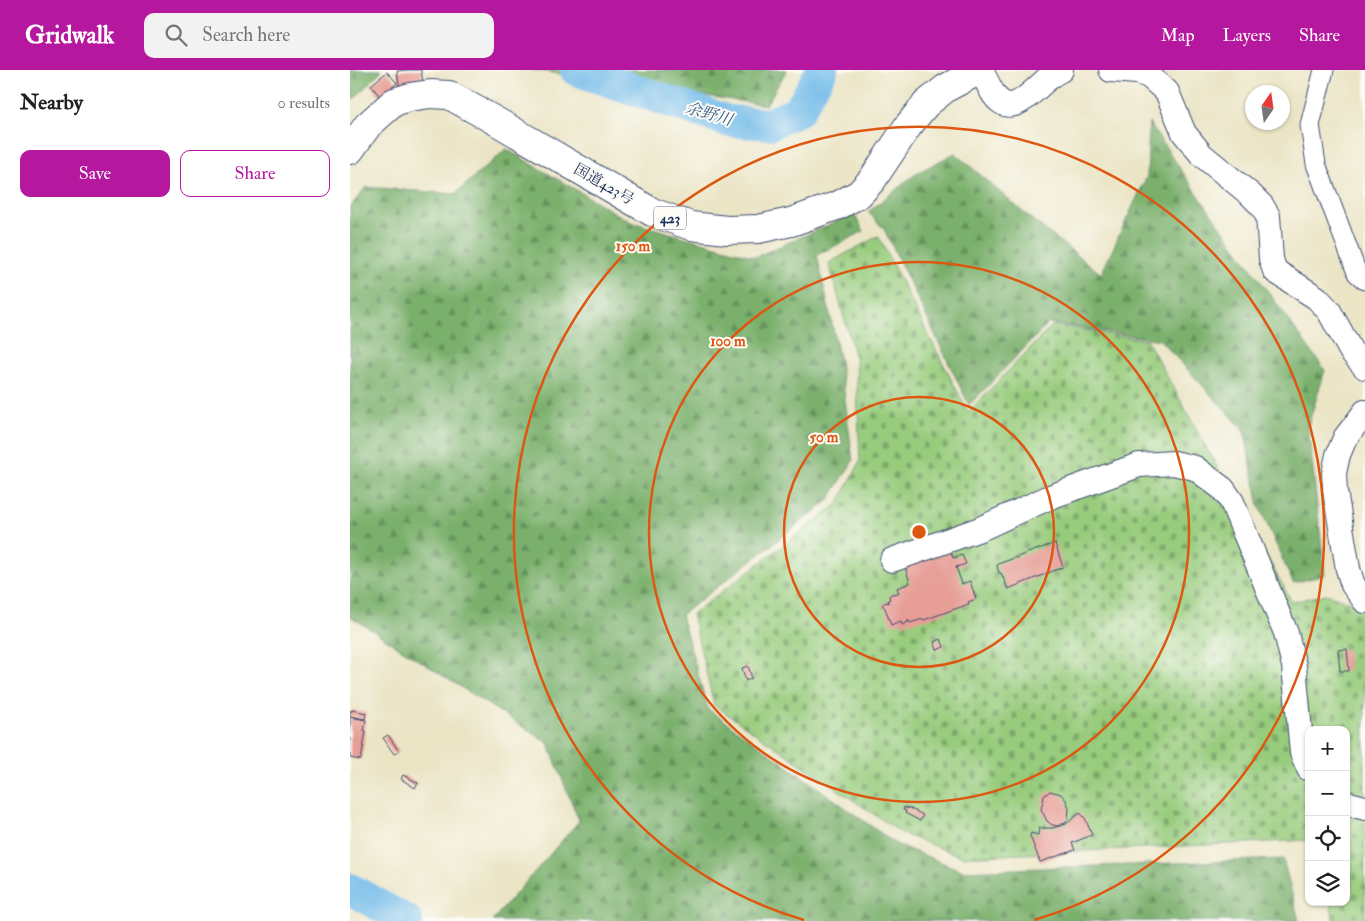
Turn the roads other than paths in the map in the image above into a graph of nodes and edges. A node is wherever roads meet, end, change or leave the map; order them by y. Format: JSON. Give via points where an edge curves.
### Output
{"nodes":[{"id":1,"x":981,"y":70,"type":"edge"},
{"id":2,"x":1061,"y":70,"type":"edge"},
{"id":3,"x":1111,"y":70,"type":"edge"},
{"id":4,"x":1324,"y":70,"type":"edge"},
{"id":5,"x":350,"y":150,"type":"edge"},
{"id":6,"x":1365,"y":280,"type":"edge"},
{"id":7,"x":1365,"y":366,"type":"edge"},
{"id":8,"x":1365,"y":412,"type":"edge"},
{"id":9,"x":892,"y":560,"type":"dead end"},
{"id":10,"x":1365,"y":601,"type":"edge"},
{"id":11,"x":1305,"y":760,"type":"edge"},
{"id":12,"x":1350,"y":804,"type":"edge"},
{"id":13,"x":1365,"y":808,"type":"edge"}],
"edges":[{"from":1,"to":2,"type":"street","via":[[995,96],[1014,105],[1024,101],[1043,81]]},
{"from":1,"to":5,"type":"highway","name":"国道423号","number":"423","via":[[946,88],[926,104],[859,194],[791,222],[758,230],[691,226],[652,212],[448,95],[430,94],[394,102],[368,125]]},
{"from":3,"to":7,"type":"street","via":[[1149,76],[1167,92],[1184,133],[1202,155],[1262,206],[1268,216],[1275,271],[1317,298],[1330,311],[1351,351]]},
{"from":4,"to":6,"type":"street","via":[[1310,125],[1316,164],[1357,273]]},
{"from":8,"to":10,"type":"street","via":[[1345,438],[1334,473],[1348,569],[1353,585]]},
{"from":9,"to":11,"type":"street","via":[[980,529],[1050,497],[1139,465],[1174,463],[1195,468],[1223,489],[1232,502],[1286,633],[1294,666]]},
{"from":12,"to":13,"type":"street"}]}
